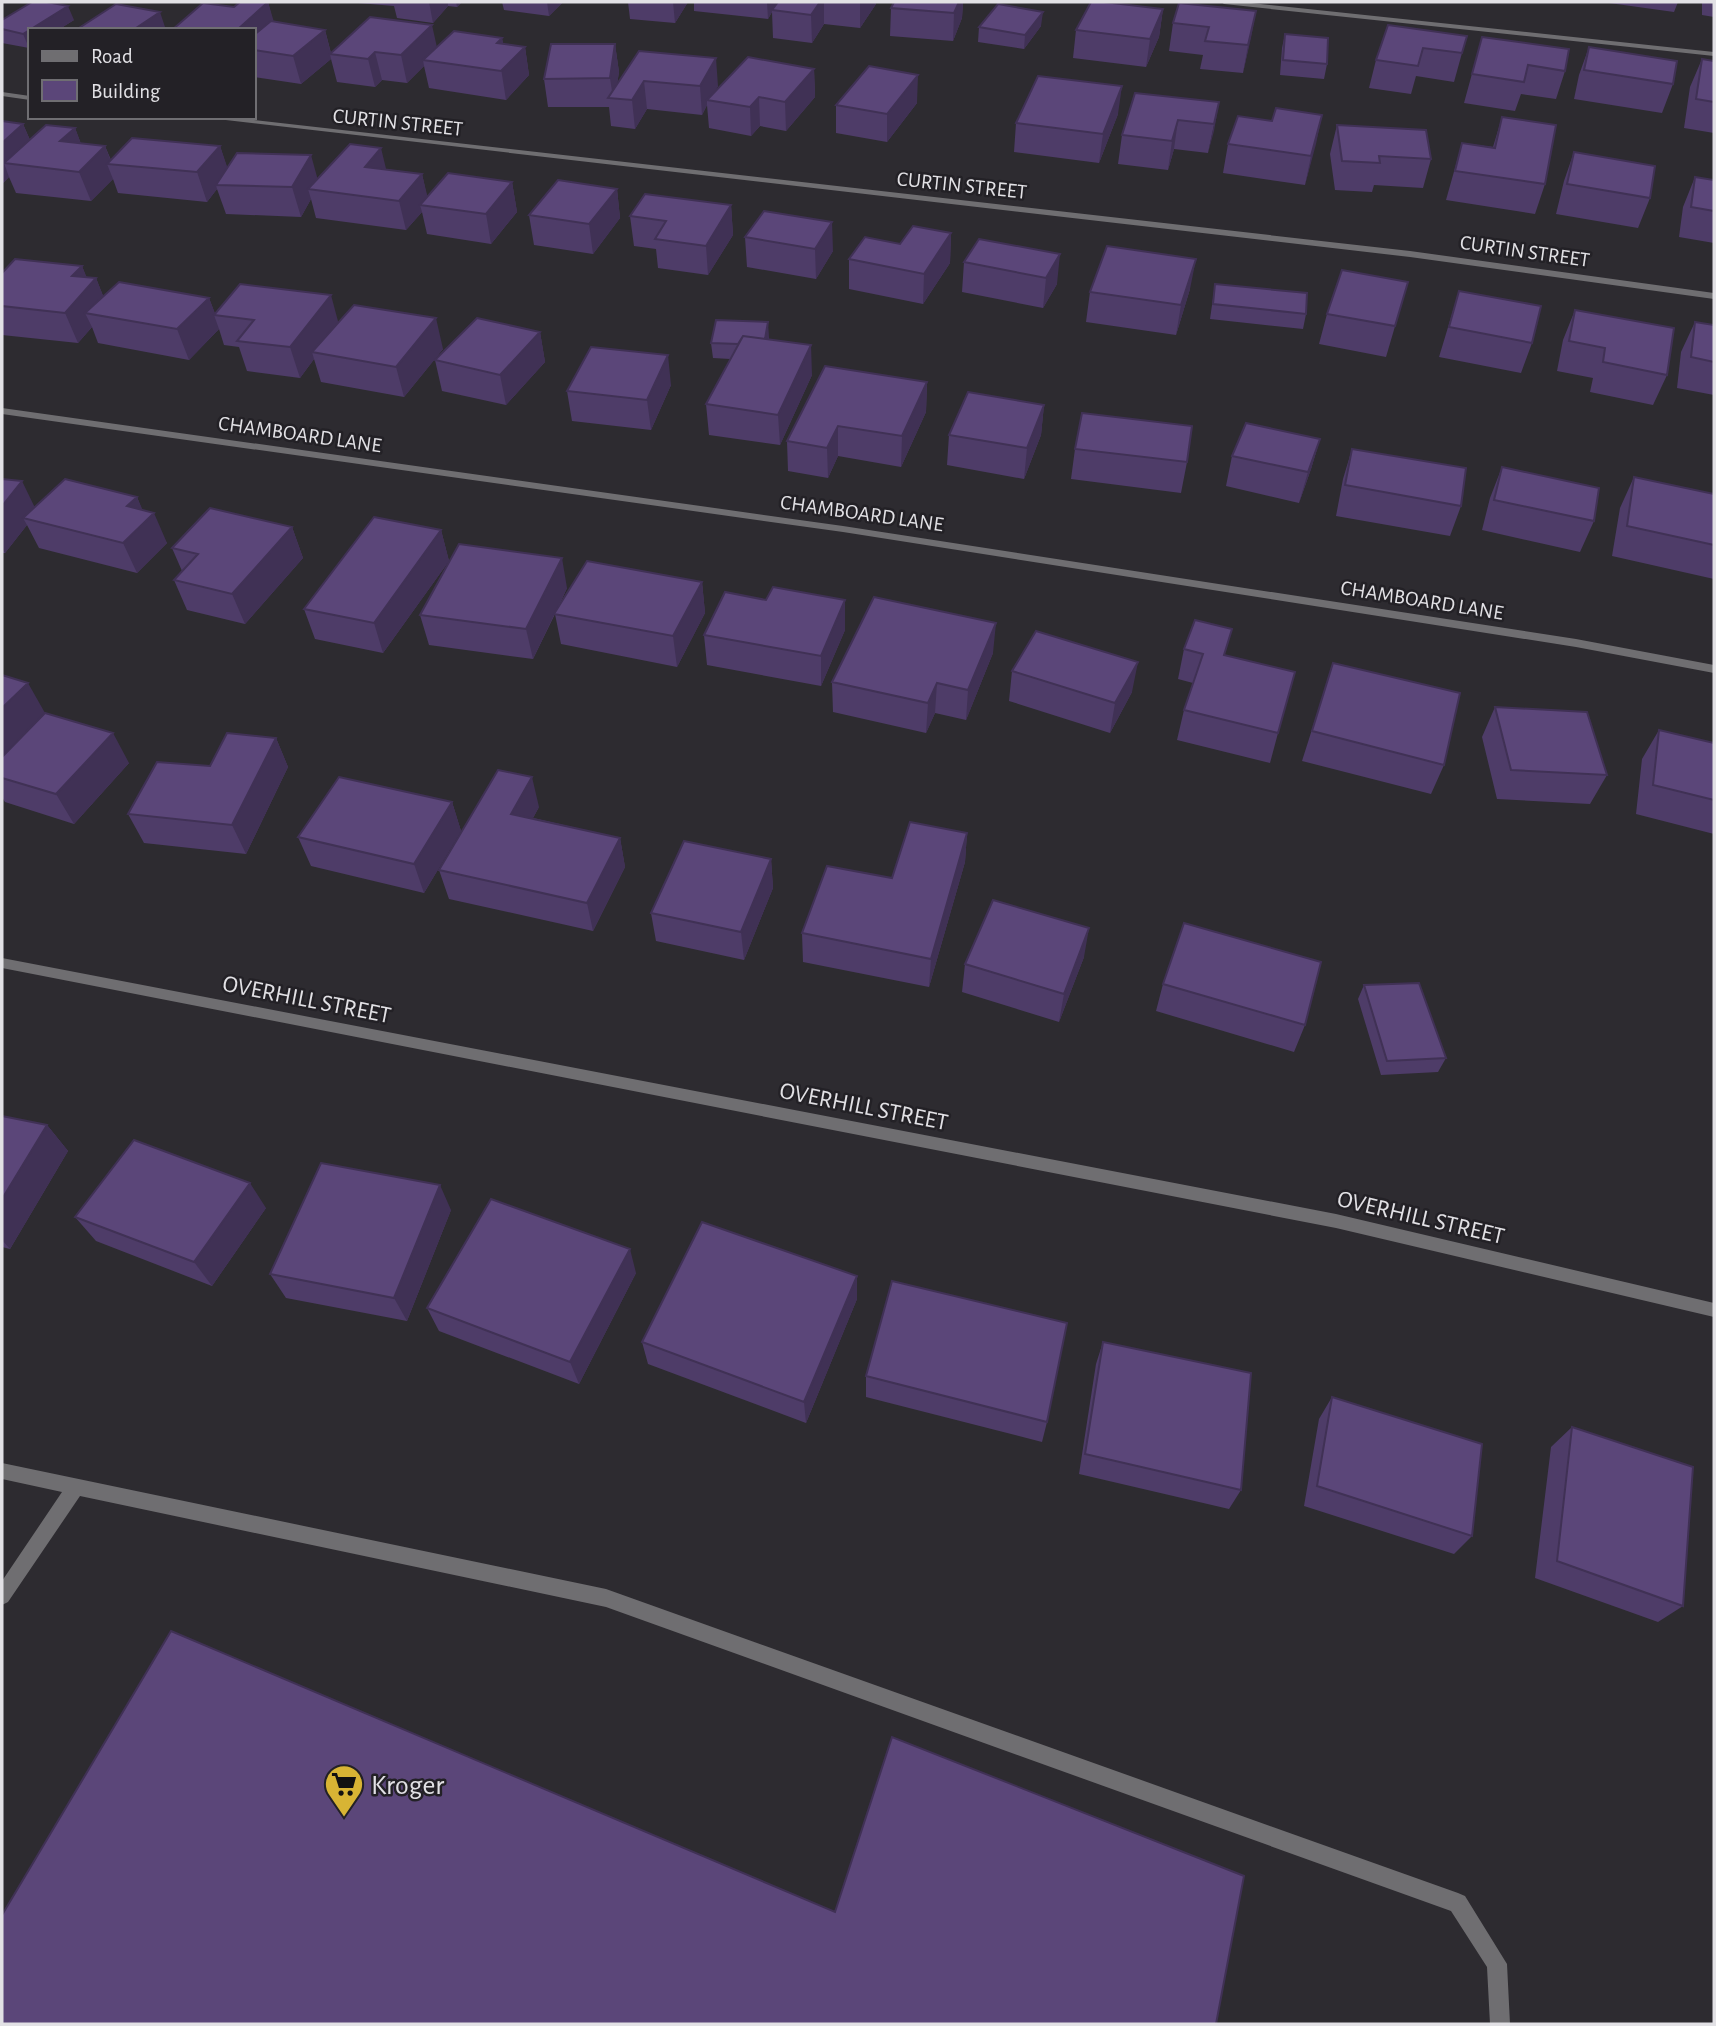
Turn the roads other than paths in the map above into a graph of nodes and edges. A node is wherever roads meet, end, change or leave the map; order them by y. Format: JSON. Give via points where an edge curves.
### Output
{"nodes":[{"id":1,"x":1224,"y":2,"type":"edge"},
{"id":2,"x":1714,"y":54,"type":"edge"},
{"id":3,"x":2,"y":94,"type":"edge"},
{"id":4,"x":28,"y":97,"type":"edge"},
{"id":5,"x":222,"y":119,"type":"edge"},
{"id":6,"x":1714,"y":296,"type":"edge"},
{"id":7,"x":2,"y":411,"type":"edge"},
{"id":8,"x":1714,"y":668,"type":"edge"},
{"id":9,"x":2,"y":963,"type":"edge"},
{"id":10,"x":1714,"y":1310,"type":"edge"},
{"id":11,"x":2,"y":1471,"type":"edge"},
{"id":12,"x":76,"y":1486,"type":"junction"},
{"id":13,"x":2,"y":1596,"type":"edge"},
{"id":14,"x":1500,"y":2024,"type":"edge"}],
"edges":[{"from":1,"to":2,"type":"street"},
{"from":3,"to":4,"type":"street"},
{"from":5,"to":6,"type":"street","name":"CURTIN STREET","via":[[1410,254]]},
{"from":7,"to":8,"type":"street","name":"CHAMBOARD LANE","via":[[843,529]]},
{"from":9,"to":10,"type":"street","name":"OVERHILL STREET","via":[[1336,1221]]},
{"from":11,"to":12,"type":"street"},
{"from":12,"to":13,"type":"street"},
{"from":12,"to":14,"type":"street","via":[[606,1598],[1458,1903],[1497,1964]]}]}
